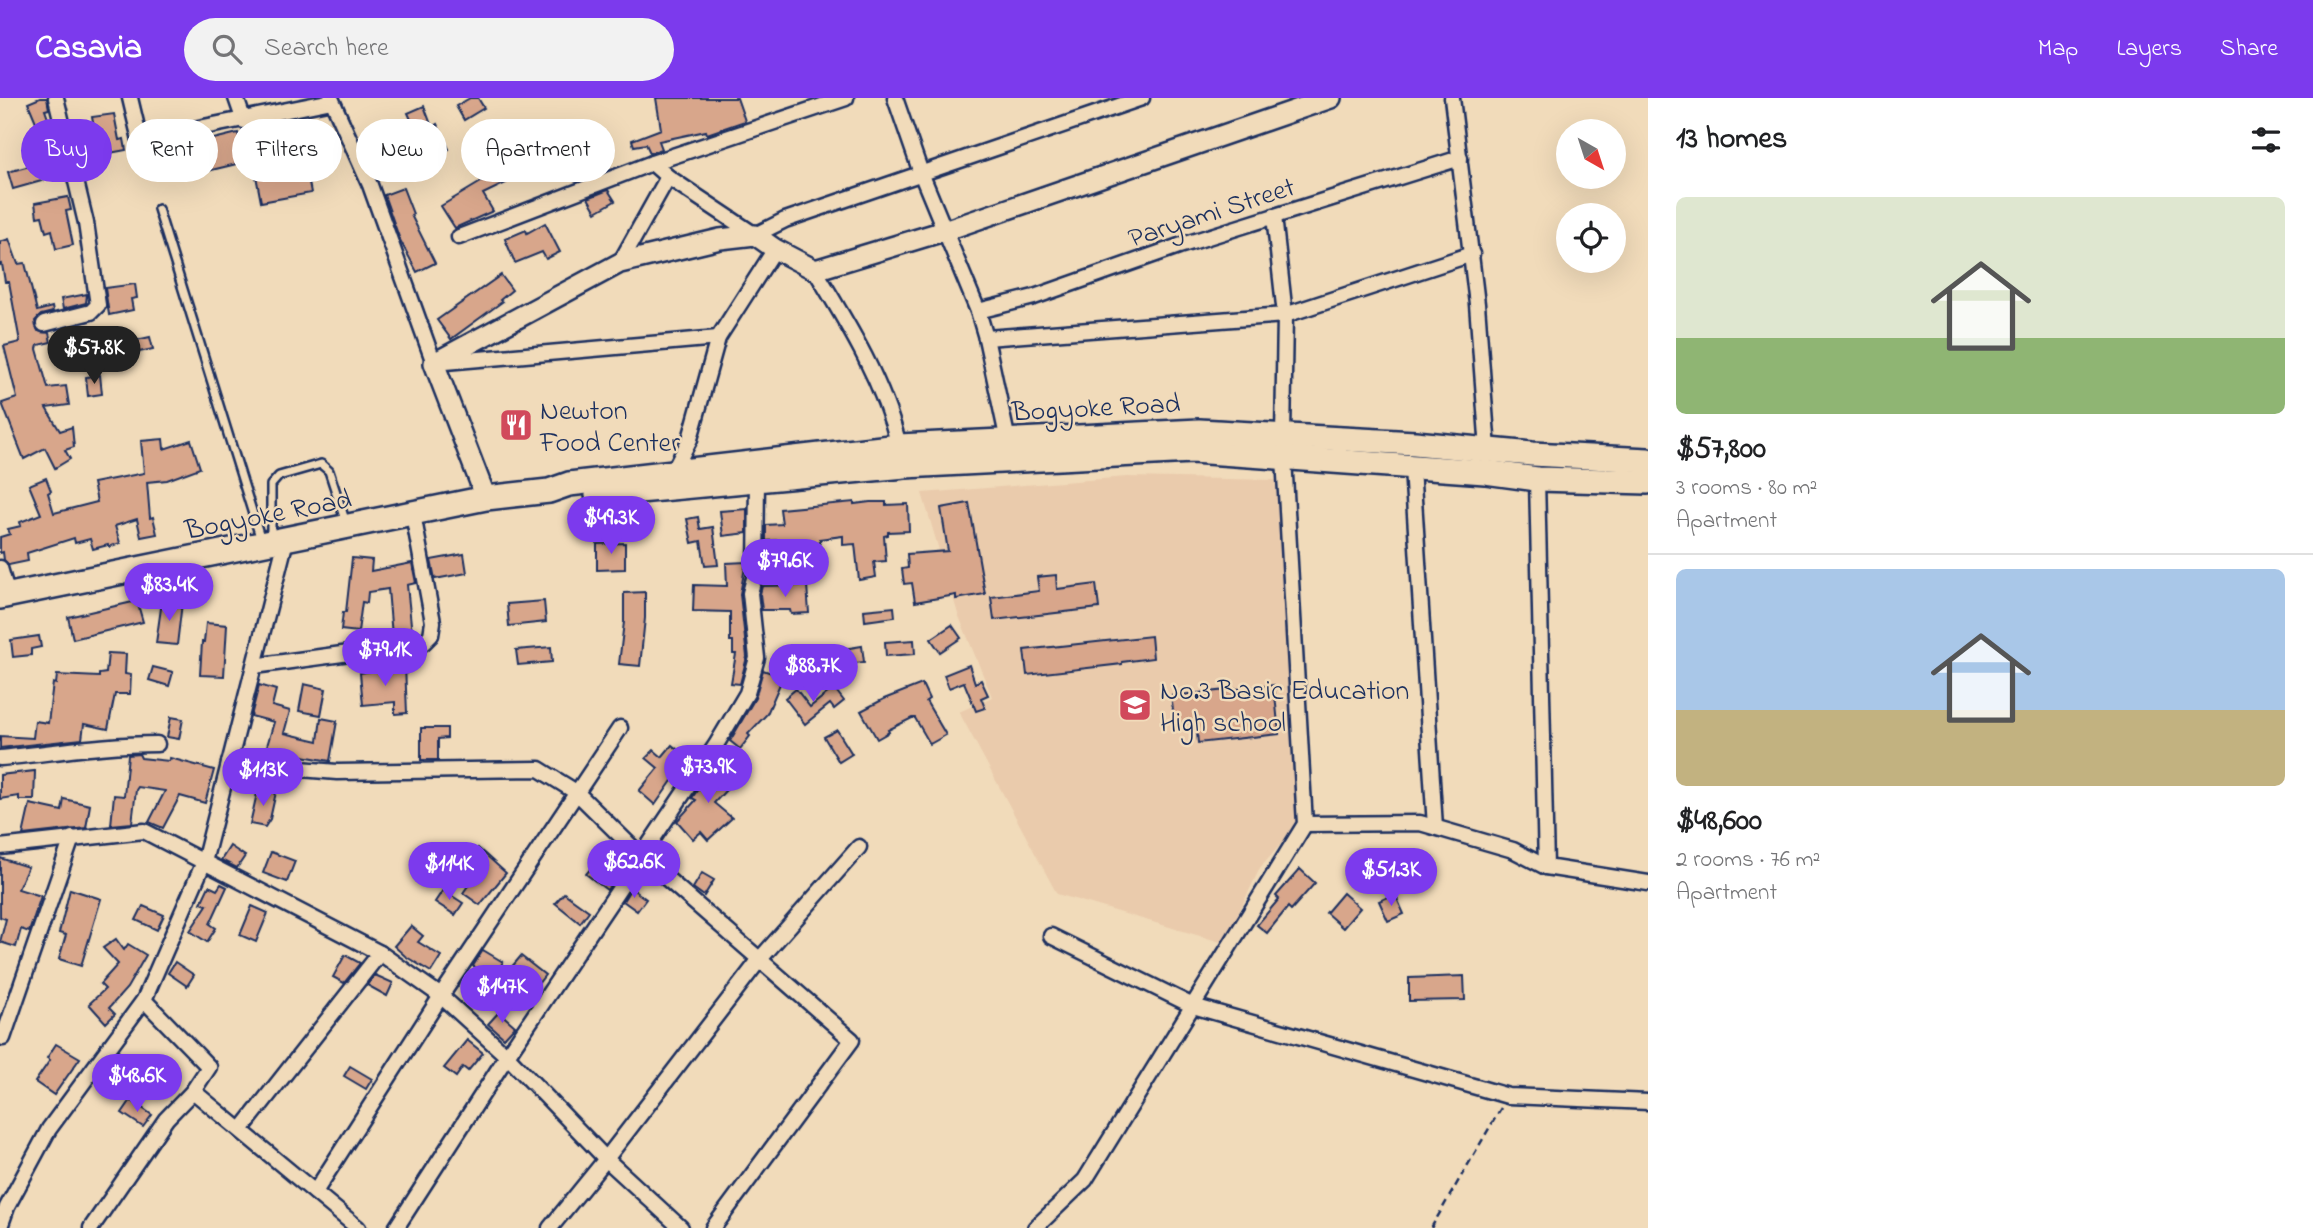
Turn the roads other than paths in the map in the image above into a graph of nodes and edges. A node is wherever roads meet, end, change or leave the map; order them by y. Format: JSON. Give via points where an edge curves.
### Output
{"nodes":[{"id":1,"x":56,"y":98,"type":"edge"},
{"id":2,"x":130,"y":98,"type":"edge"},
{"id":3,"x":236,"y":98,"type":"edge"},
{"id":4,"x":846,"y":98,"type":"edge"},
{"id":5,"x":895,"y":98,"type":"edge"},
{"id":6,"x":1142,"y":98,"type":"edge"},
{"id":7,"x":1331,"y":98,"type":"edge"},
{"id":8,"x":1452,"y":98,"type":"edge"},
{"id":9,"x":332,"y":100,"type":"edge"},
{"id":10,"x":243,"y":119,"type":"edge"},
{"id":11,"x":252,"y":119,"type":"edge"},
{"id":12,"x":232,"y":123,"type":"edge"},
{"id":13,"x":1460,"y":158,"type":"junction"},
{"id":14,"x":652,"y":163,"type":"junction"},
{"id":15,"x":921,"y":173,"type":"junction"},
{"id":16,"x":668,"y":177,"type":"junction"},
{"id":17,"x":158,"y":209,"type":"dead end"},
{"id":18,"x":1274,"y":216,"type":"junction"},
{"id":19,"x":944,"y":231,"type":"junction"},
{"id":20,"x":755,"y":235,"type":"junction"},
{"id":21,"x":459,"y":237,"type":"dead end"},
{"id":22,"x":775,"y":249,"type":"junction"},
{"id":23,"x":1472,"y":254,"type":"junction"},
{"id":24,"x":620,"y":263,"type":"junction"},
{"id":25,"x":815,"y":270,"type":"junction"},
{"id":26,"x":978,"y":311,"type":"junction"},
{"id":27,"x":1285,"y":315,"type":"junction"},
{"id":28,"x":44,"y":324,"type":"dead end"},
{"id":29,"x":718,"y":338,"type":"junction"},
{"id":30,"x":986,"y":338,"type":"junction"},
{"id":31,"x":434,"y":363,"type":"junction"},
{"id":32,"x":1008,"y":441,"type":"junction"},
{"id":33,"x":899,"y":446,"type":"junction"},
{"id":34,"x":1283,"y":447,"type":"junction"},
{"id":35,"x":1488,"y":450,"type":"junction"},
{"id":36,"x":1648,"y":460,"type":"edge"},
{"id":37,"x":1412,"y":467,"type":"junction"},
{"id":38,"x":674,"y":470,"type":"junction"},
{"id":39,"x":1537,"y":479,"type":"junction"},
{"id":40,"x":757,"y":480,"type":"junction"},
{"id":41,"x":1648,"y":482,"type":"edge"},
{"id":42,"x":549,"y":491,"type":"junction"},
{"id":43,"x":486,"y":498,"type":"junction"},
{"id":44,"x":413,"y":513,"type":"junction"},
{"id":45,"x":348,"y":527,"type":"junction"},
{"id":46,"x":273,"y":542,"type":"junction"},
{"id":47,"x":0,"y":568,"type":"edge"},
{"id":48,"x":4,"y":596,"type":"edge"},
{"id":49,"x":254,"y":666,"type":"junction"},
{"id":50,"x":620,"y":728,"type":"dead end"},
{"id":51,"x":157,"y":744,"type":"dead end"},
{"id":52,"x":0,"y":758,"type":"edge"},
{"id":53,"x":229,"y":763,"type":"junction"},
{"id":54,"x":576,"y":792,"type":"junction"},
{"id":55,"x":1305,"y":824,"type":"junction"},
{"id":56,"x":1435,"y":827,"type":"junction"},
{"id":57,"x":72,"y":838,"type":"junction"},
{"id":58,"x":0,"y":847,"type":"edge"},
{"id":59,"x":859,"y":847,"type":"dead end"},
{"id":60,"x":641,"y":856,"type":"junction"},
{"id":61,"x":204,"y":862,"type":"junction"},
{"id":62,"x":1546,"y":867,"type":"junction"},
{"id":63,"x":1648,"y":883,"type":"edge"},
{"id":64,"x":1051,"y":936,"type":"dead end"},
{"id":65,"x":380,"y":953,"type":"junction"},
{"id":66,"x":760,"y":959,"type":"junction"},
{"id":67,"x":441,"y":996,"type":"junction"},
{"id":68,"x":144,"y":1000,"type":"junction"},
{"id":69,"x":1193,"y":1006,"type":"junction"},
{"id":70,"x":4,"y":1038,"type":"dead end"},
{"id":71,"x":507,"y":1056,"type":"junction"},
{"id":72,"x":193,"y":1091,"type":"junction"},
{"id":73,"x":1648,"y":1102,"type":"edge"},
{"id":74,"x":241,"y":1130,"type":"junction"},
{"id":75,"x":606,"y":1159,"type":"junction"},
{"id":76,"x":315,"y":1192,"type":"junction"},
{"id":77,"x":0,"y":1227,"type":"edge"},
{"id":78,"x":91,"y":1228,"type":"edge"},
{"id":79,"x":358,"y":1228,"type":"edge"},
{"id":80,"x":396,"y":1228,"type":"edge"},
{"id":81,"x":550,"y":1228,"type":"edge"},
{"id":82,"x":681,"y":1228,"type":"edge"},
{"id":83,"x":713,"y":1228,"type":"edge"},
{"id":84,"x":1035,"y":1228,"type":"edge"}],
"edges":[{"from":1,"to":28,"type":"street","via":[[86,223],[98,305],[92,312]]},
{"from":2,"to":12,"type":"street","via":[[140,141]]},
{"from":3,"to":10,"type":"street"},
{"from":4,"to":14,"type":"street"},
{"from":5,"to":15,"type":"street"},
{"from":6,"to":15,"type":"street"},
{"from":7,"to":19,"type":"street"},
{"from":8,"to":13,"type":"street"},
{"from":9,"to":11,"type":"street"},
{"from":9,"to":31,"type":"street","via":[[370,185]]},
{"from":13,"to":18,"type":"street","name":"Paryami Street"},
{"from":13,"to":23,"type":"street"},
{"from":14,"to":16,"type":"street"},
{"from":14,"to":21,"type":"street"},
{"from":15,"to":19,"type":"street"},
{"from":15,"to":20,"type":"street","via":[[785,220]]},
{"from":16,"to":20,"type":"street"},
{"from":16,"to":24,"type":"street"},
{"from":17,"to":46,"type":"lane"},
{"from":18,"to":26,"type":"street","name":"Paryami Street","via":[[1034,297]]},
{"from":18,"to":27,"type":"street"},
{"from":19,"to":25,"type":"street"},
{"from":19,"to":26,"type":"street"},
{"from":20,"to":22,"type":"street"},
{"from":20,"to":24,"type":"street"},
{"from":22,"to":25,"type":"street"},
{"from":22,"to":29,"type":"street"},
{"from":23,"to":27,"type":"street"},
{"from":23,"to":35,"type":"street"},
{"from":24,"to":31,"type":"street"},
{"from":25,"to":33,"type":"street","via":[[872,368]]},
{"from":26,"to":30,"type":"street"},
{"from":27,"to":30,"type":"street"},
{"from":27,"to":34,"type":"street"},
{"from":29,"to":31,"type":"street"},
{"from":29,"to":38,"type":"street","via":[[690,439]]},
{"from":30,"to":32,"type":"street"},
{"from":31,"to":43,"type":"street"},
{"from":32,"to":33,"type":"main road","name":"Bogyoke Road"},
{"from":32,"to":34,"type":"main road","name":"Bogyoke Road","via":[[1199,431]]},
{"from":33,"to":38,"type":"main road","name":"Bogyoke Road"},
{"from":34,"to":35,"type":"main road","name":"Bogyoke Road","via":[[1415,443]]},
{"from":34,"to":37,"type":"main road","name":"Bogyoke Road"},
{"from":34,"to":40,"type":"main road","name":"Bogyoke Road","via":[[905,466]]},
{"from":34,"to":55,"type":"street"},
{"from":35,"to":36,"type":"main road","name":"Bogyoke Road"},
{"from":37,"to":39,"type":"main road","name":"Bogyoke Road"},
{"from":37,"to":56,"type":"street"},
{"from":38,"to":42,"type":"main road","name":"Bogyoke Road","via":[[569,484]]},
{"from":39,"to":41,"type":"main road","name":"Bogyoke Road"},
{"from":39,"to":62,"type":"street"},
{"from":40,"to":42,"type":"main road","name":"Bogyoke Road","via":[[582,496]]},
{"from":40,"to":60,"type":"street","via":[[755,571],[750,593],[757,658],[747,693]]},
{"from":42,"to":43,"type":"main road","name":"Bogyoke Road"},
{"from":43,"to":44,"type":"main road","name":"Bogyoke Road"},
{"from":44,"to":45,"type":"main road","name":"Bogyoke Road"},
{"from":44,"to":49,"type":"street","via":[[433,622],[431,635],[423,643]]},
{"from":45,"to":46,"type":"main road","name":"Bogyoke Road"},
{"from":45,"to":46,"type":"lane","via":[[330,471],[321,464],[279,476],[271,485]]},
{"from":46,"to":48,"type":"main road","name":"Bogyoke Road"},
{"from":46,"to":49,"type":"street"},
{"from":47,"to":48,"type":"street"},
{"from":49,"to":53,"type":"street"},
{"from":50,"to":54,"type":"street"},
{"from":51,"to":52,"type":"street","via":[[115,744]]},
{"from":53,"to":54,"type":"street","via":[[337,772],[539,769]]},
{"from":53,"to":61,"type":"street"},
{"from":54,"to":60,"type":"street"},
{"from":54,"to":67,"type":"street"},
{"from":55,"to":56,"type":"street","via":[[1420,823]]},
{"from":55,"to":69,"type":"street"},
{"from":56,"to":62,"type":"street","via":[[1513,850]]},
{"from":57,"to":58,"type":"street"},
{"from":57,"to":61,"type":"street","via":[[144,831]]},
{"from":57,"to":70,"type":"street"},
{"from":59,"to":66,"type":"street"},
{"from":60,"to":66,"type":"street"},
{"from":60,"to":71,"type":"street"},
{"from":61,"to":65,"type":"street"},
{"from":61,"to":68,"type":"street"},
{"from":62,"to":63,"type":"street"},
{"from":64,"to":69,"type":"street"},
{"from":65,"to":67,"type":"street"},
{"from":65,"to":74,"type":"street"},
{"from":66,"to":75,"type":"street"},
{"from":66,"to":83,"type":"street","via":[[852,1040]]},
{"from":67,"to":71,"type":"street"},
{"from":67,"to":76,"type":"street"},
{"from":68,"to":72,"type":"street","via":[[209,1067]]},
{"from":68,"to":77,"type":"street","via":[[50,1129]]},
{"from":69,"to":73,"type":"street","via":[[1508,1096]]},
{"from":69,"to":84,"type":"street","via":[[1085,1180]]},
{"from":71,"to":75,"type":"street"},
{"from":71,"to":80,"type":"street"},
{"from":72,"to":74,"type":"street"},
{"from":72,"to":78,"type":"street","via":[[166,1119]]},
{"from":74,"to":76,"type":"street"},
{"from":75,"to":81,"type":"street"},
{"from":75,"to":82,"type":"street"},
{"from":76,"to":79,"type":"street"}]}
